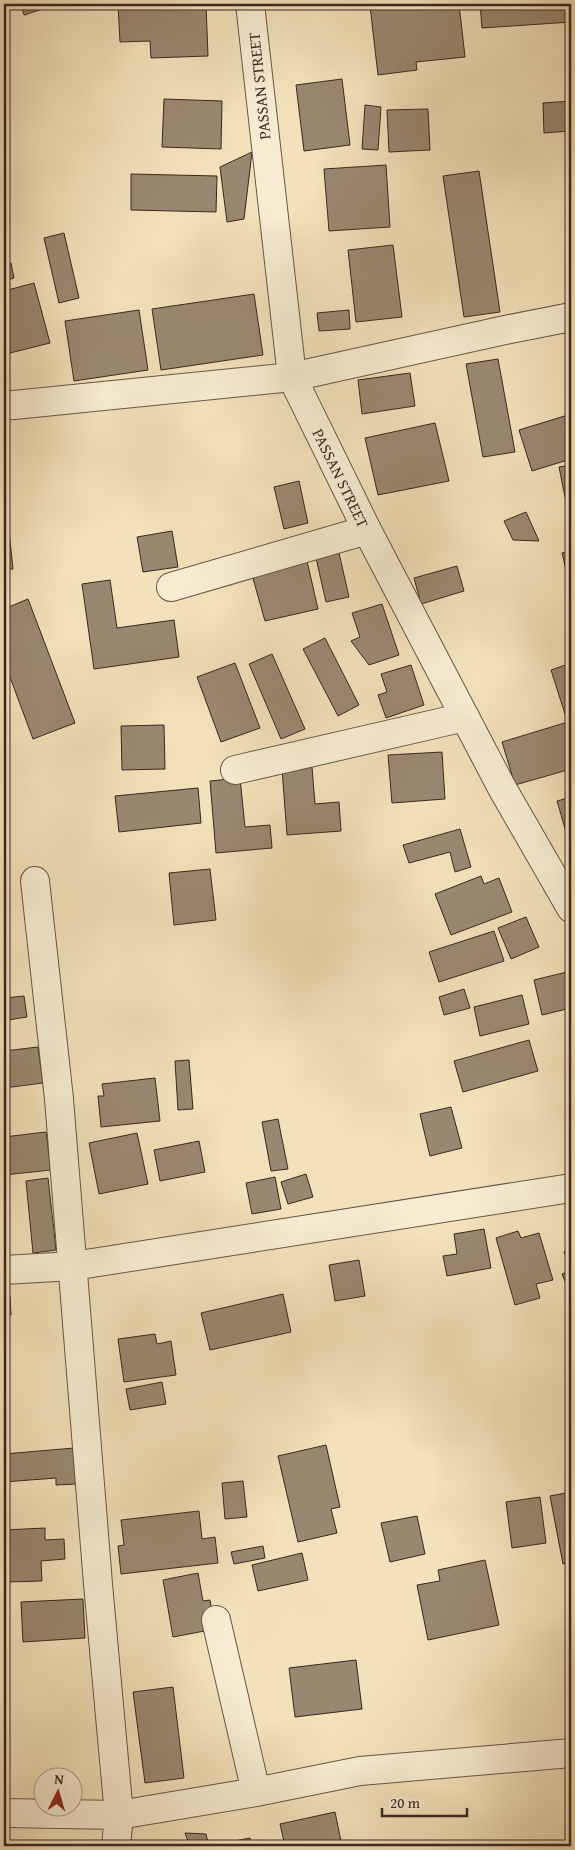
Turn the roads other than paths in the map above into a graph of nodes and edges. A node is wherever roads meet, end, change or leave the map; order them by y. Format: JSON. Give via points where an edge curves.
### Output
{"nodes":[{"id":1,"x":250,"y":4,"type":"edge"},
{"id":2,"x":571,"y":317,"type":"edge"},
{"id":3,"x":292,"y":377,"type":"junction"},
{"id":4,"x":4,"y":406,"type":"edge"},
{"id":5,"x":367,"y":530,"type":"junction"},
{"id":6,"x":172,"y":587,"type":"dead end"},
{"id":7,"x":466,"y":717,"type":"junction"},
{"id":8,"x":235,"y":770,"type":"dead end"},
{"id":9,"x":35,"y":882,"type":"dead end"},
{"id":10,"x":571,"y":908,"type":"edge"},
{"id":11,"x":571,"y":1188,"type":"edge"},
{"id":12,"x":72,"y":1266,"type":"junction"},
{"id":13,"x":4,"y":1270,"type":"edge"},
{"id":14,"x":216,"y":1620,"type":"dead end"},
{"id":15,"x":571,"y":1753,"type":"edge"},
{"id":16,"x":256,"y":1792,"type":"junction"},
{"id":17,"x":4,"y":1813,"type":"edge"},
{"id":18,"x":119,"y":1815,"type":"junction"},
{"id":19,"x":116,"y":1846,"type":"edge"}],
"edges":[{"from":1,"to":3,"type":"street","name":"PASSAN STREET"},
{"from":2,"to":3,"type":"street"},
{"from":3,"to":4,"type":"street"},
{"from":3,"to":5,"type":"street","name":"PASSAN STREET"},
{"from":5,"to":6,"type":"street"},
{"from":5,"to":7,"type":"street","name":"PASSAN STREET"},
{"from":7,"to":8,"type":"street"},
{"from":7,"to":10,"type":"street","name":"PASSAN STREET","via":[[502,788]]},
{"from":9,"to":12,"type":"street","via":[[59,1099]]},
{"from":11,"to":12,"type":"street"},
{"from":12,"to":13,"type":"street"},
{"from":12,"to":18,"type":"street"},
{"from":14,"to":16,"type":"street"},
{"from":15,"to":16,"type":"street","via":[[360,1772]]},
{"from":16,"to":18,"type":"street"},
{"from":17,"to":18,"type":"street"},
{"from":18,"to":19,"type":"street"}]}
